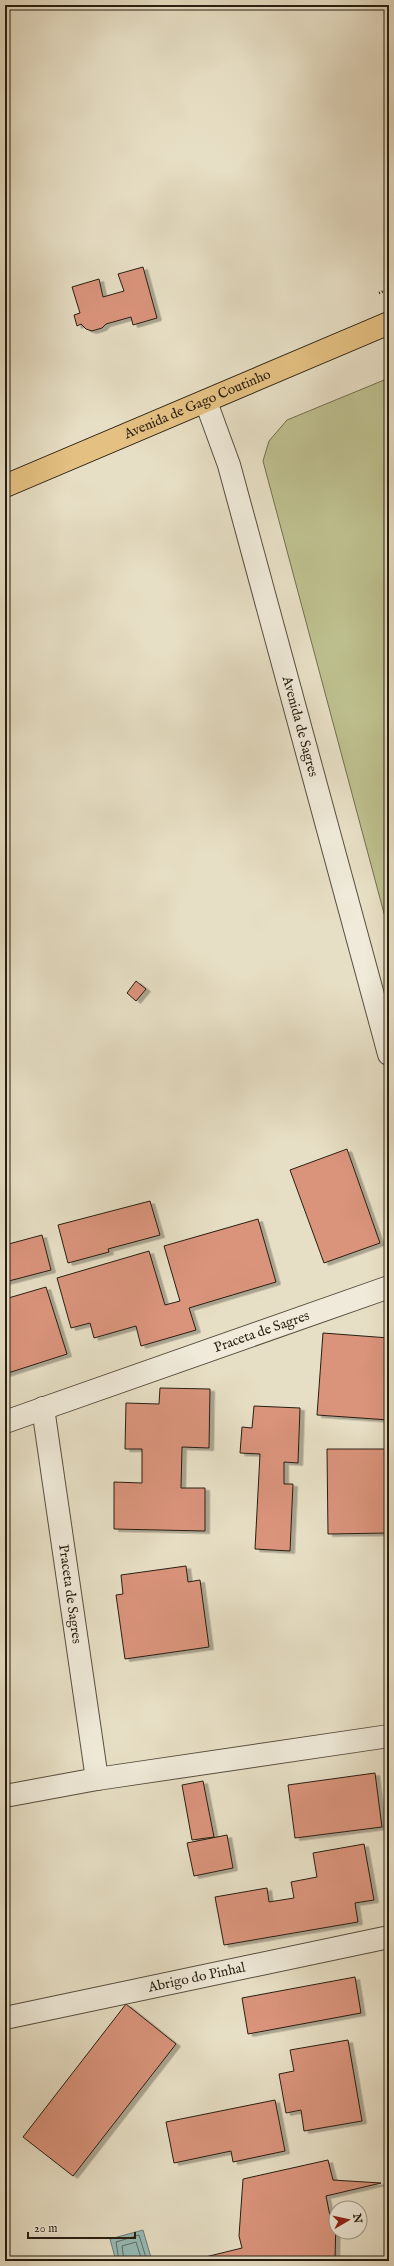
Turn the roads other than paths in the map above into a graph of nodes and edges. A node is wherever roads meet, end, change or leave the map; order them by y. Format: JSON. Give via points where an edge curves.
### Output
{"nodes":[{"id":1,"x":389,"y":324,"type":"edge"},
{"id":2,"x":206,"y":402,"type":"junction"},
{"id":3,"x":5,"y":486,"type":"edge"},
{"id":4,"x":389,"y":1054,"type":"edge"},
{"id":5,"x":389,"y":1287,"type":"edge"},
{"id":6,"x":43,"y":1408,"type":"junction"},
{"id":7,"x":5,"y":1422,"type":"edge"},
{"id":8,"x":389,"y":1736,"type":"edge"},
{"id":9,"x":97,"y":1779,"type":"junction"},
{"id":10,"x":5,"y":1796,"type":"edge"},
{"id":11,"x":389,"y":1937,"type":"edge"},
{"id":12,"x":5,"y":2018,"type":"edge"}],
"edges":[{"from":1,"to":2,"type":"main road","name":"Avenida de Gago Coutinho"},
{"from":2,"to":3,"type":"main road","name":"Avenida de Gago Coutinho"},
{"from":2,"to":4,"type":"street","name":"Avenida de Sagres","via":[[229,465]]},
{"from":5,"to":6,"type":"street","name":"Praceta de Sagres"},
{"from":6,"to":7,"type":"street","name":"Praceta de Sagres"},
{"from":6,"to":9,"type":"street","name":"Praceta de Sagres"},
{"from":8,"to":9,"type":"street"},
{"from":9,"to":10,"type":"street"},
{"from":11,"to":12,"type":"street","name":"Abrigo do Pinhal"}]}
